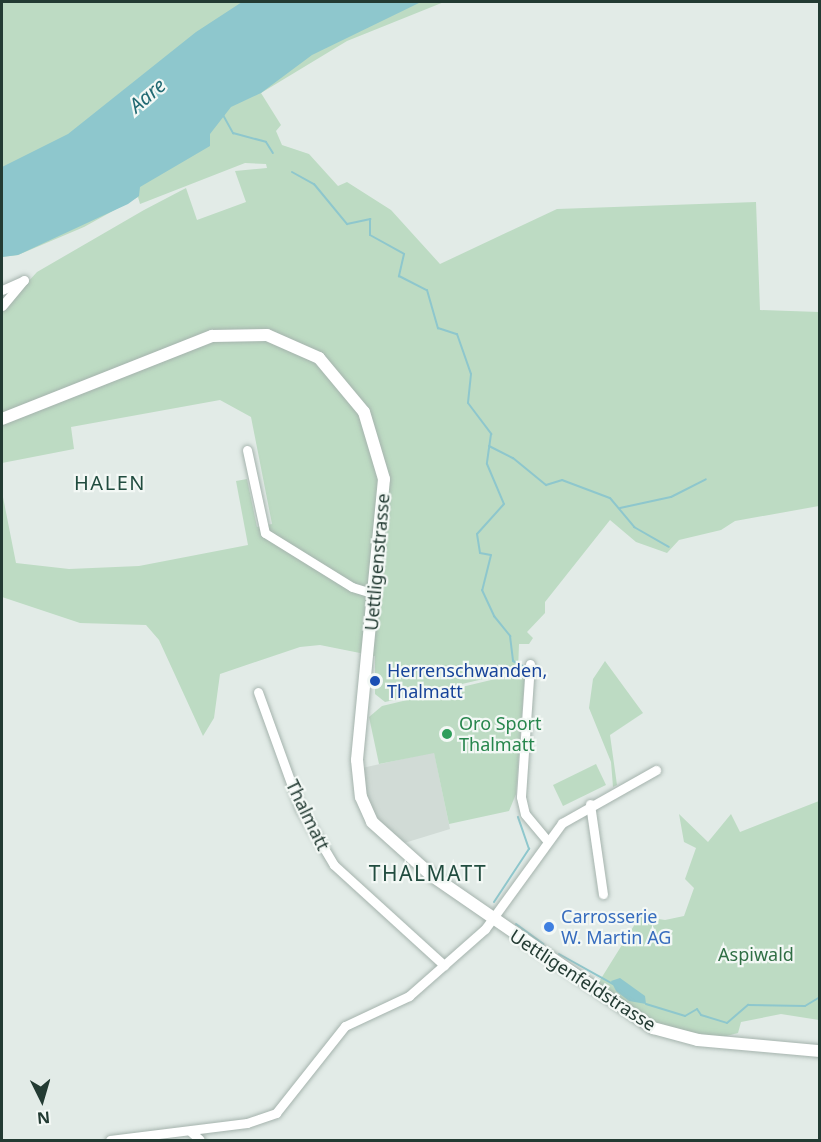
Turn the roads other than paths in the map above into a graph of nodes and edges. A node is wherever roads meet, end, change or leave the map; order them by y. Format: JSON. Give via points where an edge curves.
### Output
{"nodes":[{"id":1,"x":2,"y":290,"type":"edge"},
{"id":2,"x":2,"y":306,"type":"edge"},
{"id":3,"x":2,"y":419,"type":"edge"},
{"id":4,"x":247,"y":450,"type":"dead end"},
{"id":5,"x":375,"y":594,"type":"junction"},
{"id":6,"x":530,"y":664,"type":"dead end"},
{"id":7,"x":258,"y":692,"type":"dead end"},
{"id":8,"x":656,"y":770,"type":"dead end"},
{"id":9,"x":590,"y":804,"type":"junction"},
{"id":10,"x":547,"y":840,"type":"junction"},
{"id":11,"x":603,"y":894,"type":"dead end"},
{"id":12,"x":492,"y":919,"type":"junction"},
{"id":13,"x":444,"y":965,"type":"junction"},
{"id":14,"x":819,"y":1051,"type":"edge"},
{"id":15,"x":190,"y":1131,"type":"junction"},
{"id":16,"x":110,"y":1140,"type":"edge"},
{"id":17,"x":200,"y":1140,"type":"edge"}],
"edges":[{"from":1,"to":2,"type":"street","via":[[24,280]]},
{"from":3,"to":5,"type":"main road","name":"Uettligenstrasse","via":[[212,336],[267,335],[302,348],[352,394],[381,456],[385,504]]},
{"from":4,"to":5,"type":"street","via":[[263,531],[352,587]]},
{"from":5,"to":12,"type":"main road","name":"Uettligenstrasse","via":[[357,760],[364,806],[393,845]]},
{"from":6,"to":10,"type":"street","via":[[521,798],[525,814]]},
{"from":7,"to":13,"type":"street","name":"Thalmatt","via":[[300,808],[334,865]]},
{"from":8,"to":9,"type":"street"},
{"from":9,"to":10,"type":"street","via":[[562,823]]},
{"from":9,"to":11,"type":"street"},
{"from":10,"to":12,"type":"street"},
{"from":12,"to":13,"type":"street"},
{"from":12,"to":14,"type":"main road","name":"Uettligenfeldstrasse","via":[[661,1031],[698,1040]]},
{"from":13,"to":15,"type":"street","via":[[402,1001],[360,1015],[345,1026],[276,1113],[256,1121]]},
{"from":15,"to":16,"type":"street"},
{"from":15,"to":17,"type":"street"}]}
